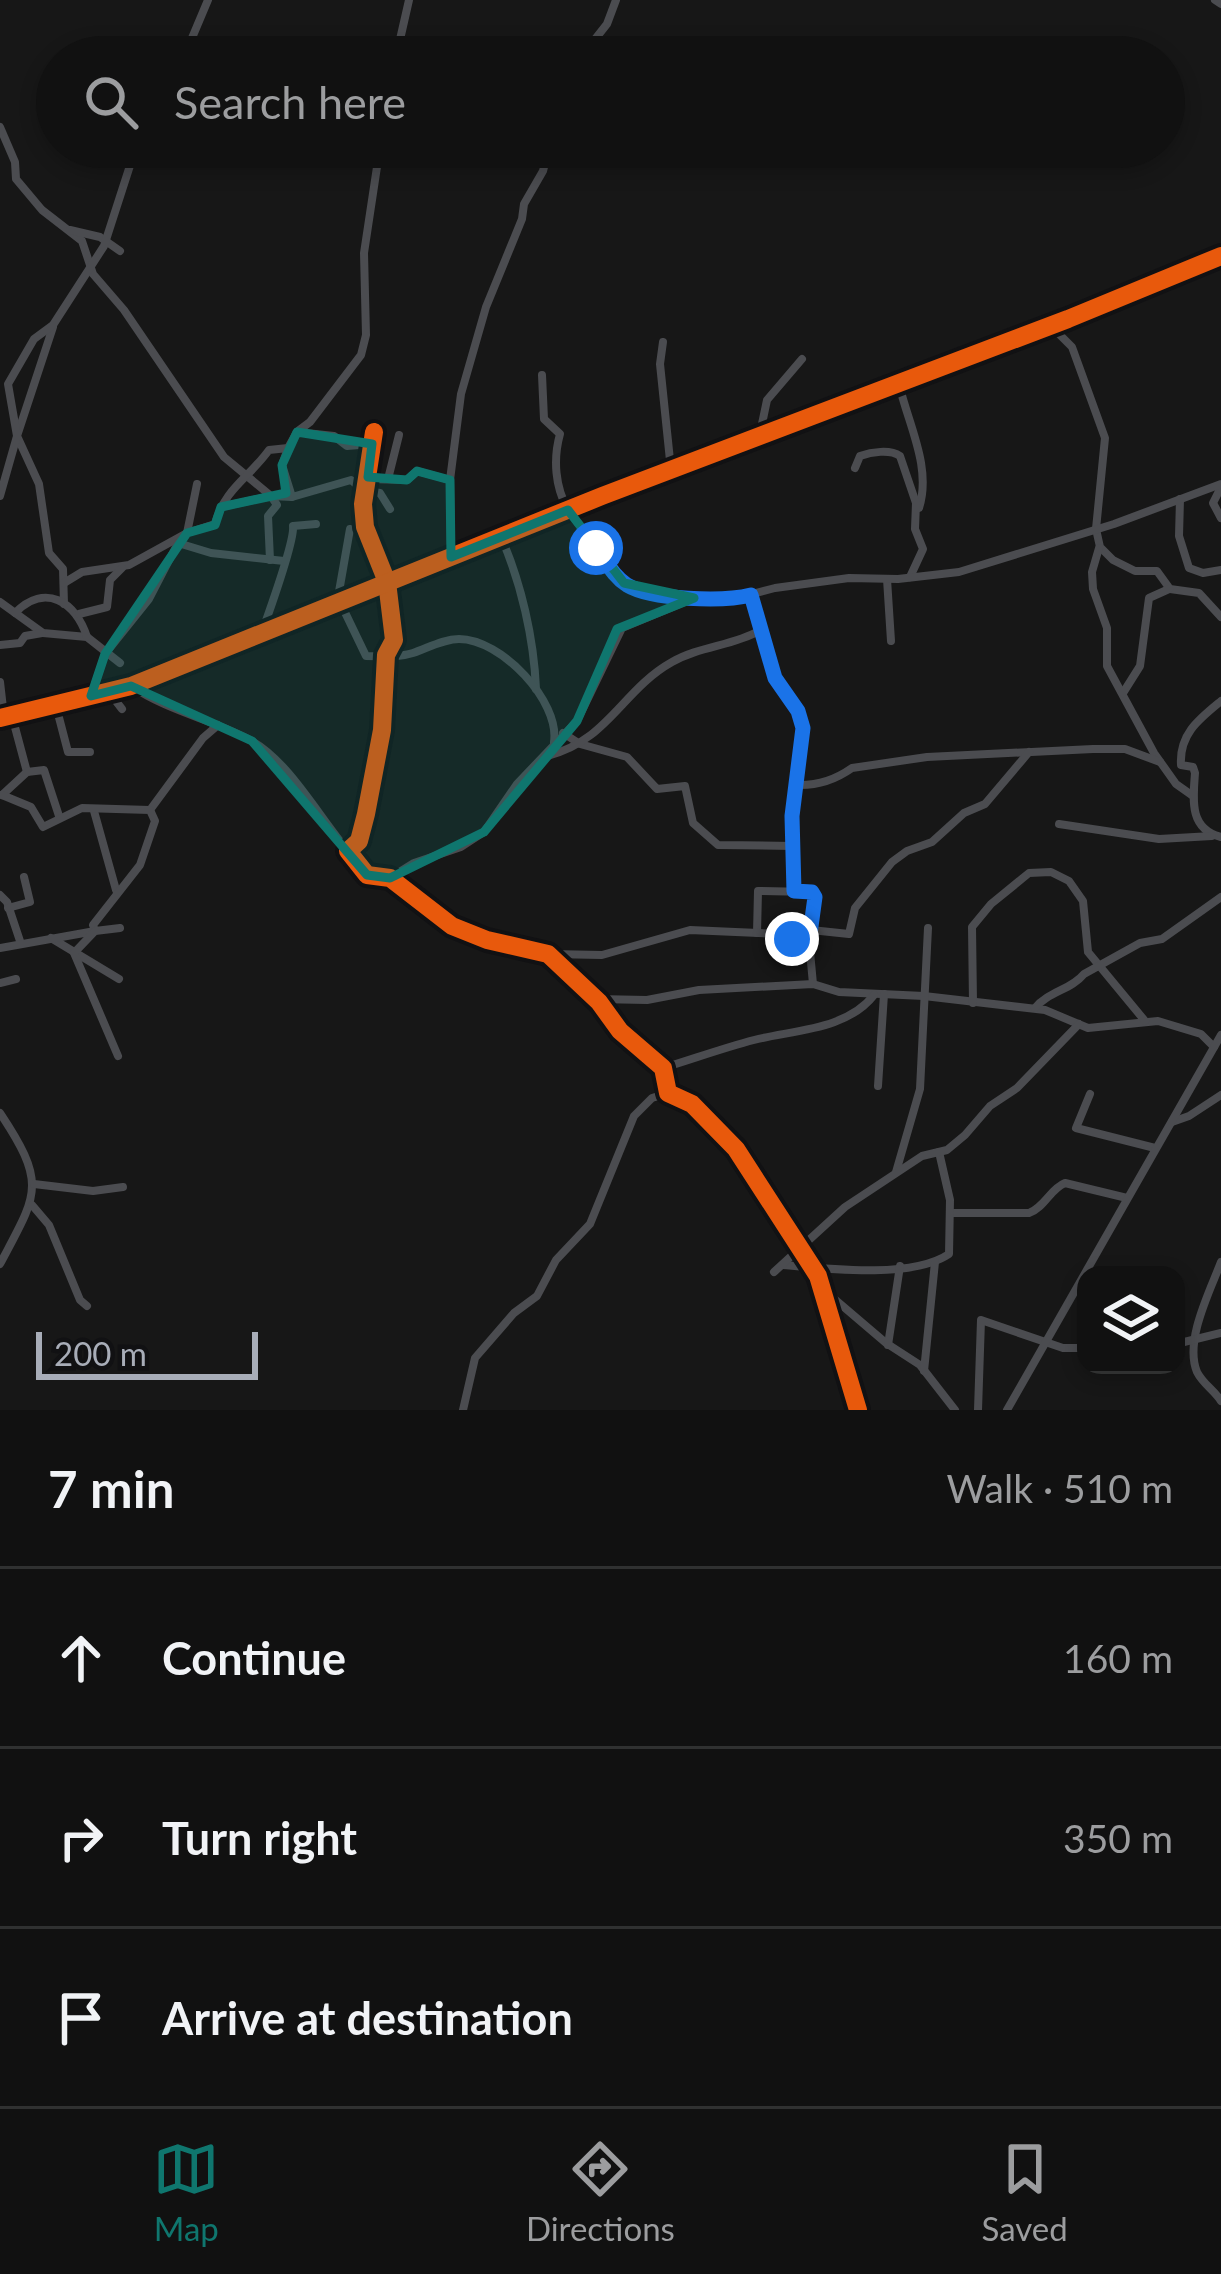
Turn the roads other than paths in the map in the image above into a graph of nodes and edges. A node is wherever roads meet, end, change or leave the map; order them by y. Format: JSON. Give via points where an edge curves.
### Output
{"nodes":[{"id":1,"x":208,"y":0,"type":"edge"},
{"id":2,"x":409,"y":0,"type":"edge"},
{"id":3,"x":616,"y":0,"type":"edge"},
{"id":4,"x":193,"y":36,"type":"edge"},
{"id":5,"x":401,"y":36,"type":"edge"},
{"id":6,"x":598,"y":36,"type":"edge"},
{"id":7,"x":0,"y":127,"type":"edge"},
{"id":8,"x":127,"y":168,"type":"edge"},
{"id":9,"x":377,"y":168,"type":"edge"},
{"id":10,"x":544,"y":168,"type":"edge"},
{"id":11,"x":68,"y":230,"type":"junction"},
{"id":12,"x":105,"y":241,"type":"junction"},
{"id":13,"x":120,"y":251,"type":"dead end"},
{"id":14,"x":1221,"y":256,"type":"edge"},
{"id":15,"x":91,"y":268,"type":"junction"},
{"id":16,"x":53,"y":326,"type":"junction"},
{"id":17,"x":1051,"y":326,"type":"junction"},
{"id":18,"x":663,"y":342,"type":"dead end"},
{"id":19,"x":802,"y":358,"type":"dead end"},
{"id":20,"x":542,"y":375,"type":"dead end"},
{"id":21,"x":899,"y":384,"type":"junction"},
{"id":22,"x":296,"y":432,"type":"junction"},
{"id":23,"x":374,"y":432,"type":"dead end"},
{"id":24,"x":399,"y":435,"type":"dead end"},
{"id":25,"x":17,"y":436,"type":"junction"},
{"id":26,"x":758,"y":438,"type":"junction"},
{"id":27,"x":372,"y":444,"type":"junction"},
{"id":28,"x":288,"y":448,"type":"junction"},
{"id":29,"x":855,"y":468,"type":"dead end"},
{"id":30,"x":671,"y":470,"type":"junction"},
{"id":31,"x":248,"y":475,"type":"junction"},
{"id":32,"x":368,"y":478,"type":"junction"},
{"id":33,"x":388,"y":478,"type":"junction"},
{"id":34,"x":450,"y":480,"type":"junction"},
{"id":35,"x":197,"y":484,"type":"dead end"},
{"id":36,"x":1221,"y":486,"type":"edge"},
{"id":37,"x":363,"y":490,"type":"junction"},
{"id":38,"x":0,"y":496,"type":"edge"},
{"id":39,"x":271,"y":496,"type":"junction"},
{"id":40,"x":292,"y":497,"type":"junction"},
{"id":41,"x":1180,"y":499,"type":"junction"},
{"id":42,"x":221,"y":507,"type":"junction"},
{"id":43,"x":390,"y":509,"type":"dead end"},
{"id":44,"x":568,"y":510,"type":"junction"},
{"id":45,"x":916,"y":514,"type":"junction"},
{"id":46,"x":1221,"y":518,"type":"edge"},
{"id":47,"x":316,"y":524,"type":"dead end"},
{"id":48,"x":350,"y":529,"type":"dead end"},
{"id":49,"x":1096,"y":529,"type":"junction"},
{"id":50,"x":187,"y":533,"type":"junction"},
{"id":51,"x":501,"y":537,"type":"junction"},
{"id":52,"x":178,"y":543,"type":"junction"},
{"id":53,"x":1100,"y":547,"type":"junction"},
{"id":54,"x":451,"y":557,"type":"junction"},
{"id":55,"x":270,"y":560,"type":"junction"},
{"id":56,"x":284,"y":561,"type":"junction"},
{"id":57,"x":123,"y":566,"type":"junction"},
{"id":58,"x":1221,"y":570,"type":"edge"},
{"id":59,"x":909,"y":578,"type":"junction"},
{"id":60,"x":887,"y":579,"type":"junction"},
{"id":61,"x":387,"y":582,"type":"junction"},
{"id":62,"x":64,"y":583,"type":"junction"},
{"id":63,"x":1170,"y":589,"type":"junction"},
{"id":64,"x":751,"y":595,"type":"junction"},
{"id":65,"x":694,"y":598,"type":"junction"},
{"id":66,"x":0,"y":602,"type":"edge"},
{"id":67,"x":338,"y":602,"type":"junction"},
{"id":68,"x":272,"y":603,"type":"junction"},
{"id":69,"x":64,"y":604,"type":"junction"},
{"id":70,"x":15,"y":613,"type":"junction"},
{"id":71,"x":80,"y":614,"type":"junction"},
{"id":72,"x":1221,"y":616,"type":"edge"},
{"id":73,"x":287,"y":623,"type":"junction"},
{"id":74,"x":759,"y":631,"type":"junction"},
{"id":75,"x":262,"y":632,"type":"junction"},
{"id":76,"x":43,"y":633,"type":"junction"},
{"id":77,"x":87,"y":637,"type":"junction"},
{"id":78,"x":891,"y":641,"type":"dead end"},
{"id":79,"x":0,"y":645,"type":"edge"},
{"id":80,"x":105,"y":654,"type":"junction"},
{"id":81,"x":386,"y":657,"type":"junction"},
{"id":82,"x":120,"y":663,"type":"dead end"},
{"id":83,"x":0,"y":682,"type":"edge"},
{"id":84,"x":131,"y":686,"type":"junction"},
{"id":85,"x":536,"y":691,"type":"junction"},
{"id":86,"x":109,"y":692,"type":"junction"},
{"id":87,"x":1123,"y":694,"type":"junction"},
{"id":88,"x":91,"y":697,"type":"junction"},
{"id":89,"x":1221,"y":700,"type":"edge"},
{"id":90,"x":56,"y":706,"type":"junction"},
{"id":91,"x":122,"y":709,"type":"dead end"},
{"id":92,"x":6,"y":717,"type":"edge"},
{"id":93,"x":218,"y":725,"type":"junction"},
{"id":94,"x":563,"y":733,"type":"junction"},
{"id":95,"x":554,"y":744,"type":"junction"},
{"id":96,"x":580,"y":744,"type":"junction"},
{"id":97,"x":1030,"y":751,"type":"junction"},
{"id":98,"x":90,"y":752,"type":"dead end"},
{"id":99,"x":545,"y":756,"type":"junction"},
{"id":100,"x":1160,"y":762,"type":"junction"},
{"id":101,"x":27,"y":772,"type":"junction"},
{"id":102,"x":796,"y":785,"type":"junction"},
{"id":103,"x":1,"y":795,"type":"edge"},
{"id":104,"x":1193,"y":796,"type":"junction"},
{"id":105,"x":150,"y":810,"type":"junction"},
{"id":106,"x":94,"y":811,"type":"junction"},
{"id":107,"x":59,"y":816,"type":"junction"},
{"id":108,"x":1059,"y":824,"type":"dead end"},
{"id":109,"x":1217,"y":836,"type":"edge"},
{"id":110,"x":793,"y":845,"type":"junction"},
{"id":111,"x":348,"y":850,"type":"junction"},
{"id":112,"x":24,"y":877,"type":"dead end"},
{"id":113,"x":391,"y":878,"type":"junction"},
{"id":114,"x":794,"y":891,"type":"junction"},
{"id":115,"x":116,"y":892,"type":"junction"},
{"id":116,"x":0,"y":896,"type":"edge"},
{"id":117,"x":1221,"y":897,"type":"edge"},
{"id":118,"x":8,"y":908,"type":"junction"},
{"id":119,"x":120,"y":928,"type":"dead end"},
{"id":120,"x":928,"y":928,"type":"dead end"},
{"id":121,"x":811,"y":930,"type":"junction"},
{"id":122,"x":95,"y":931,"type":"junction"},
{"id":123,"x":757,"y":933,"type":"junction"},
{"id":124,"x":49,"y":938,"type":"junction"},
{"id":125,"x":20,"y":941,"type":"junction"},
{"id":126,"x":809,"y":941,"type":"junction"},
{"id":127,"x":0,"y":947,"type":"edge"},
{"id":128,"x":74,"y":952,"type":"junction"},
{"id":129,"x":548,"y":953,"type":"junction"},
{"id":130,"x":1099,"y":966,"type":"junction"},
{"id":131,"x":119,"y":979,"type":"dead end"},
{"id":132,"x":16,"y":980,"type":"dead end"},
{"id":133,"x":0,"y":983,"type":"edge"},
{"id":134,"x":813,"y":984,"type":"junction"},
{"id":135,"x":879,"y":993,"type":"junction"},
{"id":136,"x":925,"y":995,"type":"junction"},
{"id":137,"x":596,"y":999,"type":"junction"},
{"id":138,"x":973,"y":1003,"type":"junction"},
{"id":139,"x":1034,"y":1008,"type":"junction"},
{"id":140,"x":1145,"y":1021,"type":"junction"},
{"id":141,"x":1079,"y":1024,"type":"junction"},
{"id":142,"x":1221,"y":1035,"type":"edge"},
{"id":143,"x":1214,"y":1047,"type":"junction"},
{"id":144,"x":118,"y":1056,"type":"dead end"},
{"id":145,"x":663,"y":1068,"type":"junction"},
{"id":146,"x":878,"y":1086,"type":"dead end"},
{"id":147,"x":668,"y":1093,"type":"junction"},
{"id":148,"x":1090,"y":1094,"type":"dead end"},
{"id":149,"x":1221,"y":1095,"type":"edge"},
{"id":150,"x":0,"y":1113,"type":"edge"},
{"id":151,"x":1170,"y":1122,"type":"junction"},
{"id":152,"x":1155,"y":1148,"type":"junction"},
{"id":153,"x":939,"y":1152,"type":"junction"},
{"id":154,"x":896,"y":1172,"type":"junction"},
{"id":155,"x":34,"y":1184,"type":"junction"},
{"id":156,"x":122,"y":1191,"type":"dead end"},
{"id":157,"x":1127,"y":1198,"type":"junction"},
{"id":158,"x":32,"y":1204,"type":"junction"},
{"id":159,"x":951,"y":1213,"type":"junction"},
{"id":160,"x":798,"y":1250,"type":"junction"},
{"id":161,"x":935,"y":1262,"type":"junction"},
{"id":162,"x":1221,"y":1262,"type":"edge"},
{"id":163,"x":0,"y":1264,"type":"edge"},
{"id":164,"x":812,"y":1267,"type":"junction"},
{"id":165,"x":900,"y":1267,"type":"junction"},
{"id":166,"x":825,"y":1291,"type":"junction"},
{"id":167,"x":87,"y":1306,"type":"dead end"},
{"id":168,"x":1221,"y":1333,"type":"edge"},
{"id":169,"x":1196,"y":1340,"type":"junction"},
{"id":170,"x":1046,"y":1342,"type":"junction"},
{"id":171,"x":1185,"y":1342,"type":"edge"},
{"id":172,"x":889,"y":1345,"type":"junction"},
{"id":173,"x":1077,"y":1348,"type":"edge"},
{"id":174,"x":924,"y":1371,"type":"junction"},
{"id":175,"x":1221,"y":1401,"type":"edge"},
{"id":176,"x":463,"y":1410,"type":"edge"},
{"id":177,"x":858,"y":1410,"type":"edge"},
{"id":178,"x":956,"y":1410,"type":"edge"},
{"id":179,"x":978,"y":1410,"type":"edge"},
{"id":180,"x":1007,"y":1410,"type":"edge"}],
"edges":[{"from":1,"to":4,"type":"street"},
{"from":2,"to":5,"type":"street"},
{"from":3,"to":6,"type":"street"},
{"from":7,"to":11,"type":"street","via":[[16,179]]},
{"from":8,"to":12,"type":"street"},
{"from":9,"to":22,"type":"street","via":[[361,355]]},
{"from":10,"to":34,"type":"street","via":[[486,307],[461,394]]},
{"from":11,"to":12,"type":"street"},
{"from":11,"to":15,"type":"street","via":[[82,241]]},
{"from":12,"to":13,"type":"street"},
{"from":12,"to":15,"type":"street"},
{"from":14,"to":17,"type":"street"},
{"from":15,"to":16,"type":"street"},
{"from":15,"to":31,"type":"street","via":[[224,457]]},
{"from":16,"to":25,"type":"street"},
{"from":16,"to":25,"type":"street","via":[[34,339],[8,384]]},
{"from":17,"to":21,"type":"street"},
{"from":17,"to":49,"type":"street","via":[[1072,347],[1105,438]]},
{"from":18,"to":30,"type":"street"},
{"from":19,"to":26,"type":"street","via":[[767,400]]},
{"from":20,"to":44,"type":"street","via":[[544,419],[560,434],[554,454]]},
{"from":21,"to":26,"type":"street"},
{"from":21,"to":45,"type":"street","via":[[920,454]]},
{"from":22,"to":27,"type":"street"},
{"from":22,"to":28,"type":"street"},
{"from":23,"to":27,"type":"street"},
{"from":24,"to":33,"type":"street"},
{"from":25,"to":38,"type":"street"},
{"from":25,"to":62,"type":"street","via":[[39,484],[49,553]]},
{"from":26,"to":30,"type":"street"},
{"from":27,"to":32,"type":"street"},
{"from":28,"to":31,"type":"street","via":[[269,450]]},
{"from":28,"to":40,"type":"street","via":[[282,466]]},
{"from":29,"to":45,"type":"street","via":[[860,456],[896,452]]},
{"from":30,"to":44,"type":"street"},
{"from":31,"to":39,"type":"street"},
{"from":31,"to":42,"type":"street"},
{"from":32,"to":33,"type":"street"},
{"from":32,"to":37,"type":"street"},
{"from":33,"to":34,"type":"street","via":[[407,481],[417,471]]},
{"from":34,"to":54,"type":"street"},
{"from":35,"to":50,"type":"street"},
{"from":36,"to":41,"type":"street"},
{"from":36,"to":46,"type":"street","via":[[1213,503]]},
{"from":37,"to":40,"type":"street","via":[[340,480]]},
{"from":37,"to":43,"type":"street","via":[[380,493]]},
{"from":37,"to":61,"type":"street","via":[[365,527]]},
{"from":39,"to":40,"type":"street"},
{"from":39,"to":42,"type":"street"},
{"from":39,"to":55,"type":"street","via":[[277,508],[268,517]]},
{"from":41,"to":49,"type":"street"},
{"from":41,"to":58,"type":"street","via":[[1179,536],[1190,568]]},
{"from":42,"to":50,"type":"street","via":[[215,524]]},
{"from":44,"to":51,"type":"street"},
{"from":44,"to":65,"type":"street","via":[[624,583]]},
{"from":45,"to":59,"type":"street","via":[[923,549]]},
{"from":47,"to":56,"type":"street","via":[[293,526]]},
{"from":48,"to":67,"type":"street"},
{"from":49,"to":53,"type":"street"},
{"from":49,"to":59,"type":"street","via":[[959,572]]},
{"from":50,"to":52,"type":"street"},
{"from":50,"to":57,"type":"street"},
{"from":51,"to":54,"type":"street"},
{"from":51,"to":85,"type":"street","via":[[514,566]]},
{"from":52,"to":55,"type":"street"},
{"from":52,"to":80,"type":"street"},
{"from":53,"to":63,"type":"street","via":[[1135,571],[1157,571]]},
{"from":53,"to":87,"type":"street","via":[[1093,589],[1107,628],[1107,666]]},
{"from":54,"to":61,"type":"street"},
{"from":55,"to":56,"type":"street"},
{"from":56,"to":68,"type":"street"},
{"from":57,"to":62,"type":"street"},
{"from":57,"to":71,"type":"street","via":[[110,580],[107,607]]},
{"from":59,"to":60,"type":"street"},
{"from":60,"to":64,"type":"street"},
{"from":60,"to":78,"type":"street"},
{"from":61,"to":67,"type":"street"},
{"from":61,"to":81,"type":"street","via":[[394,640]]},
{"from":62,"to":69,"type":"street"},
{"from":63,"to":72,"type":"street","via":[[1199,592]]},
{"from":63,"to":87,"type":"street","via":[[1149,598],[1140,666]]},
{"from":64,"to":65,"type":"street"},
{"from":64,"to":74,"type":"street"},
{"from":65,"to":94,"type":"street","via":[[622,628],[577,721]]},
{"from":66,"to":70,"type":"street"},
{"from":67,"to":73,"type":"street"},
{"from":67,"to":81,"type":"street","via":[[362,654]]},
{"from":68,"to":73,"type":"street"},
{"from":68,"to":75,"type":"street"},
{"from":69,"to":70,"type":"street","via":[[27,601]]},
{"from":69,"to":71,"type":"street"},
{"from":70,"to":76,"type":"street"},
{"from":71,"to":77,"type":"street"},
{"from":73,"to":75,"type":"street"},
{"from":74,"to":96,"type":"street","via":[[670,663]]},
{"from":74,"to":102,"type":"street","via":[[803,728]]},
{"from":75,"to":84,"type":"street"},
{"from":76,"to":77,"type":"street"},
{"from":76,"to":79,"type":"street"},
{"from":77,"to":80,"type":"street"},
{"from":80,"to":82,"type":"street"},
{"from":80,"to":88,"type":"street"},
{"from":81,"to":85,"type":"street","via":[[461,638],[507,660]]},
{"from":81,"to":111,"type":"street","via":[[379,747],[361,835]]},
{"from":83,"to":92,"type":"street"},
{"from":84,"to":86,"type":"street"},
{"from":84,"to":93,"type":"street"},
{"from":85,"to":95,"type":"street","via":[[553,715]]},
{"from":86,"to":88,"type":"street"},
{"from":86,"to":91,"type":"street"},
{"from":87,"to":100,"type":"street"},
{"from":88,"to":90,"type":"street"},
{"from":89,"to":104,"type":"street","via":[[1180,748],[1181,765],[1193,766]]},
{"from":90,"to":92,"type":"street"},
{"from":90,"to":98,"type":"street","via":[[68,752]]},
{"from":92,"to":101,"type":"street"},
{"from":93,"to":105,"type":"street"},
{"from":93,"to":111,"type":"street","via":[[290,774]]},
{"from":94,"to":95,"type":"street"},
{"from":94,"to":96,"type":"street"},
{"from":95,"to":99,"type":"street"},
{"from":96,"to":99,"type":"street"},
{"from":96,"to":110,"type":"street","via":[[627,757],[657,789],[685,787],[693,823],[718,845]]},
{"from":97,"to":100,"type":"street","via":[[1125,749]]},
{"from":97,"to":102,"type":"street","via":[[898,761]]},
{"from":97,"to":121,"type":"street","via":[[985,804],[892,862],[855,908],[849,934]]},
{"from":99,"to":113,"type":"street","via":[[484,832]]},
{"from":100,"to":104,"type":"street"},
{"from":101,"to":103,"type":"street"},
{"from":101,"to":107,"type":"street","via":[[44,770]]},
{"from":102,"to":110,"type":"street"},
{"from":103,"to":107,"type":"street","via":[[31,807],[43,826]]},
{"from":104,"to":109,"type":"street","via":[[1194,814]]},
{"from":105,"to":106,"type":"street"},
{"from":105,"to":115,"type":"street","via":[[155,821],[145,855]]},
{"from":106,"to":107,"type":"street"},
{"from":106,"to":115,"type":"street"},
{"from":108,"to":109,"type":"street","via":[[1159,839]]},
{"from":110,"to":114,"type":"street"},
{"from":111,"to":113,"type":"street","via":[[367,875]]},
{"from":112,"to":118,"type":"street","via":[[30,902]]},
{"from":113,"to":129,"type":"street","via":[[452,926]]},
{"from":114,"to":121,"type":"street","via":[[815,897]]},
{"from":114,"to":123,"type":"street","via":[[758,890]]},
{"from":115,"to":122,"type":"street"},
{"from":116,"to":118,"type":"street"},
{"from":117,"to":130,"type":"street","via":[[1162,939]]},
{"from":118,"to":125,"type":"street"},
{"from":119,"to":122,"type":"street"},
{"from":120,"to":136,"type":"street"},
{"from":121,"to":126,"type":"street"},
{"from":122,"to":124,"type":"street"},
{"from":122,"to":128,"type":"street"},
{"from":123,"to":126,"type":"street"},
{"from":123,"to":129,"type":"street","via":[[691,930],[602,955]]},
{"from":124,"to":125,"type":"street"},
{"from":124,"to":128,"type":"street"},
{"from":125,"to":127,"type":"street"},
{"from":126,"to":134,"type":"street"},
{"from":128,"to":131,"type":"street"},
{"from":128,"to":144,"type":"street"},
{"from":129,"to":137,"type":"street"},
{"from":130,"to":138,"type":"street","via":[[1088,952],[1083,901],[1069,880],[1029,873],[972,928]]},
{"from":130,"to":139,"type":"street"},
{"from":130,"to":140,"type":"street"},
{"from":132,"to":133,"type":"street"},
{"from":134,"to":135,"type":"street"},
{"from":134,"to":137,"type":"street"},
{"from":135,"to":136,"type":"street"},
{"from":135,"to":145,"type":"street","via":[[810,1030]]},
{"from":135,"to":146,"type":"street"},
{"from":136,"to":138,"type":"street"},
{"from":136,"to":154,"type":"street","via":[[920,1089]]},
{"from":137,"to":145,"type":"street"},
{"from":138,"to":139,"type":"street"},
{"from":139,"to":141,"type":"street"},
{"from":140,"to":141,"type":"street","via":[[1103,1029]]},
{"from":140,"to":143,"type":"street","via":[[1182,1026]]},
{"from":141,"to":153,"type":"street"},
{"from":142,"to":143,"type":"street"},
{"from":143,"to":151,"type":"street"},
{"from":145,"to":147,"type":"street"},
{"from":147,"to":160,"type":"street","via":[[692,1104],[736,1148]]},
{"from":147,"to":176,"type":"street","via":[[634,1116],[590,1224],[556,1260],[537,1296],[475,1358]]},
{"from":148,"to":152,"type":"street","via":[[1076,1128]]},
{"from":149,"to":151,"type":"street"},
{"from":150,"to":155,"type":"street"},
{"from":151,"to":152,"type":"street"},
{"from":152,"to":157,"type":"street"},
{"from":153,"to":154,"type":"street"},
{"from":153,"to":159,"type":"street"},
{"from":154,"to":160,"type":"street"},
{"from":155,"to":156,"type":"street"},
{"from":155,"to":158,"type":"street"},
{"from":157,"to":159,"type":"street","via":[[1065,1184],[1029,1213]]},
{"from":157,"to":170,"type":"street"},
{"from":158,"to":163,"type":"street"},
{"from":158,"to":167,"type":"street"},
{"from":159,"to":161,"type":"street","via":[[949,1254]]},
{"from":160,"to":164,"type":"street"},
{"from":160,"to":164,"type":"street","via":[[778,1269]]},
{"from":161,"to":165,"type":"street"},
{"from":161,"to":174,"type":"street"},
{"from":162,"to":169,"type":"street"},
{"from":164,"to":165,"type":"street"},
{"from":164,"to":166,"type":"street"},
{"from":165,"to":172,"type":"street"},
{"from":166,"to":172,"type":"street"},
{"from":166,"to":177,"type":"street"},
{"from":168,"to":169,"type":"street"},
{"from":169,"to":171,"type":"street"},
{"from":169,"to":175,"type":"street","via":[[1198,1375]]},
{"from":170,"to":173,"type":"street"},
{"from":170,"to":179,"type":"street","via":[[981,1320]]},
{"from":170,"to":180,"type":"street"},
{"from":172,"to":174,"type":"street"},
{"from":174,"to":178,"type":"street"}]}
